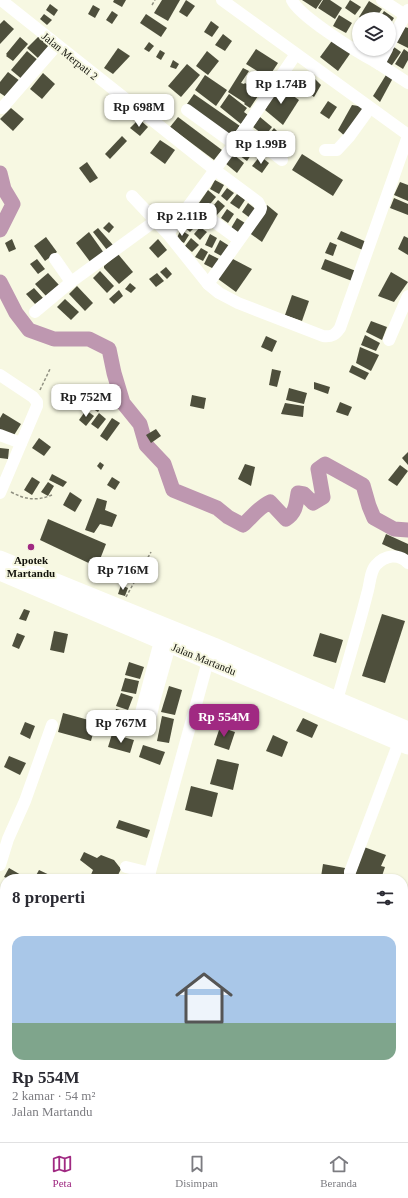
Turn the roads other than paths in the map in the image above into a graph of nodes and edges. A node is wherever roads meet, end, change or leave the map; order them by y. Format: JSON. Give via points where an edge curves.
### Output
{"nodes":[{"id":1,"x":1,"y":0,"type":"edge"},
{"id":2,"x":222,"y":0,"type":"edge"},
{"id":3,"x":292,"y":0,"type":"edge"},
{"id":4,"x":382,"y":0,"type":"edge"},
{"id":5,"x":407,"y":14,"type":"edge"},
{"id":6,"x":396,"y":33,"type":"edge"},
{"id":7,"x":57,"y":45,"type":"junction"},
{"id":8,"x":296,"y":54,"type":"junction"},
{"id":9,"x":383,"y":56,"type":"edge"},
{"id":10,"x":379,"y":64,"type":"junction"},
{"id":11,"x":408,"y":83,"type":"edge"},
{"id":12,"x":2,"y":108,"type":"dead end"},
{"id":13,"x":370,"y":108,"type":"junction"},
{"id":14,"x":187,"y":110,"type":"dead end"},
{"id":15,"x":244,"y":130,"type":"junction"},
{"id":16,"x":408,"y":136,"type":"edge"},
{"id":17,"x":234,"y":144,"type":"junction"},
{"id":18,"x":325,"y":150,"type":"dead end"},
{"id":19,"x":282,"y":160,"type":"dead end"},
{"id":20,"x":215,"y":170,"type":"junction"},
{"id":21,"x":132,"y":196,"type":"dead end"},
{"id":22,"x":190,"y":204,"type":"junction"},
{"id":23,"x":155,"y":220,"type":"junction"},
{"id":24,"x":168,"y":234,"type":"junction"},
{"id":25,"x":238,"y":240,"type":"junction"},
{"id":26,"x":55,"y":259,"type":"dead end"},
{"id":27,"x":71,"y":282,"type":"junction"},
{"id":28,"x":208,"y":284,"type":"junction"},
{"id":29,"x":408,"y":296,"type":"edge"},
{"id":30,"x":35,"y":312,"type":"dead end"},
{"id":31,"x":390,"y":340,"type":"dead end"},
{"id":32,"x":0,"y":375,"type":"edge"},
{"id":33,"x":0,"y":435,"type":"edge"},
{"id":34,"x":21,"y":444,"type":"junction"},
{"id":35,"x":1,"y":490,"type":"edge"},
{"id":36,"x":0,"y":559,"type":"edge"},
{"id":37,"x":408,"y":563,"type":"edge"},
{"id":38,"x":0,"y":572,"type":"edge"},
{"id":39,"x":29,"y":577,"type":"junction"},
{"id":40,"x":165,"y":643,"type":"junction"},
{"id":41,"x":208,"y":661,"type":"junction"},
{"id":42,"x":337,"y":700,"type":"junction"},
{"id":43,"x":52,"y":725,"type":"dead end"},
{"id":44,"x":405,"y":740,"type":"edge"},
{"id":45,"x":0,"y":865,"type":"edge"},
{"id":46,"x":126,"y":867,"type":"dead end"},
{"id":47,"x":350,"y":872,"type":"dead end"},
{"id":48,"x":144,"y":874,"type":"edge"},
{"id":49,"x":150,"y":874,"type":"edge"}],
"edges":[{"from":1,"to":7,"type":"street","name":"Jalan Merpati 2"},
{"from":2,"to":8,"type":"street"},
{"from":3,"to":10,"type":"street","via":[[306,15],[338,39]]},
{"from":4,"to":5,"type":"street"},
{"from":5,"to":6,"type":"street"},
{"from":7,"to":12,"type":"street"},
{"from":7,"to":20,"type":"street","name":"Jalan Merpati 2"},
{"from":8,"to":13,"type":"street"},
{"from":8,"to":15,"type":"street"},
{"from":9,"to":10,"type":"street"},
{"from":10,"to":11,"type":"street"},
{"from":13,"to":16,"type":"street"},
{"from":13,"to":18,"type":"street","via":[[338,150]]},
{"from":14,"to":17,"type":"street"},
{"from":15,"to":17,"type":"street"},
{"from":15,"to":19,"type":"street"},
{"from":16,"to":28,"type":"street","via":[[340,328],[334,336],[322,336],[238,303]]},
{"from":17,"to":20,"type":"street"},
{"from":20,"to":22,"type":"street"},
{"from":20,"to":25,"type":"street","name":"Jalan Merpati 2","via":[[261,205],[260,211]]},
{"from":21,"to":23,"type":"street"},
{"from":22,"to":24,"type":"street"},
{"from":22,"to":25,"type":"street"},
{"from":23,"to":24,"type":"street"},
{"from":23,"to":27,"type":"street"},
{"from":24,"to":28,"type":"street"},
{"from":25,"to":28,"type":"street"},
{"from":26,"to":27,"type":"street"},
{"from":27,"to":30,"type":"street"},
{"from":29,"to":31,"type":"street"},
{"from":32,"to":34,"type":"street","via":[[35,399],[37,406]]},
{"from":33,"to":34,"type":"street"},
{"from":34,"to":35,"type":"street"},
{"from":36,"to":39,"type":"highway","name":"Jalan Martandu"},
{"from":37,"to":42,"type":"street","via":[[403,558],[392,556],[382,560],[373,569]]},
{"from":38,"to":39,"type":"highway","name":"Jalan Martandu"},
{"from":39,"to":40,"type":"highway","name":"Jalan Martandu"},
{"from":39,"to":42,"type":"highway","name":"Jalan Martandu","via":[[120,608]]},
{"from":40,"to":40,"type":"street","via":[[149,724],[146,729],[140,729],[139,720]]},
{"from":40,"to":41,"type":"highway","name":"Jalan Martandu"},
{"from":41,"to":44,"type":"highway","name":"Jalan Martandu"},
{"from":41,"to":49,"type":"street"},
{"from":42,"to":44,"type":"highway","name":"Jalan Martandu"},
{"from":43,"to":45,"type":"street"},
{"from":44,"to":47,"type":"street"},
{"from":46,"to":48,"type":"street"}]}
